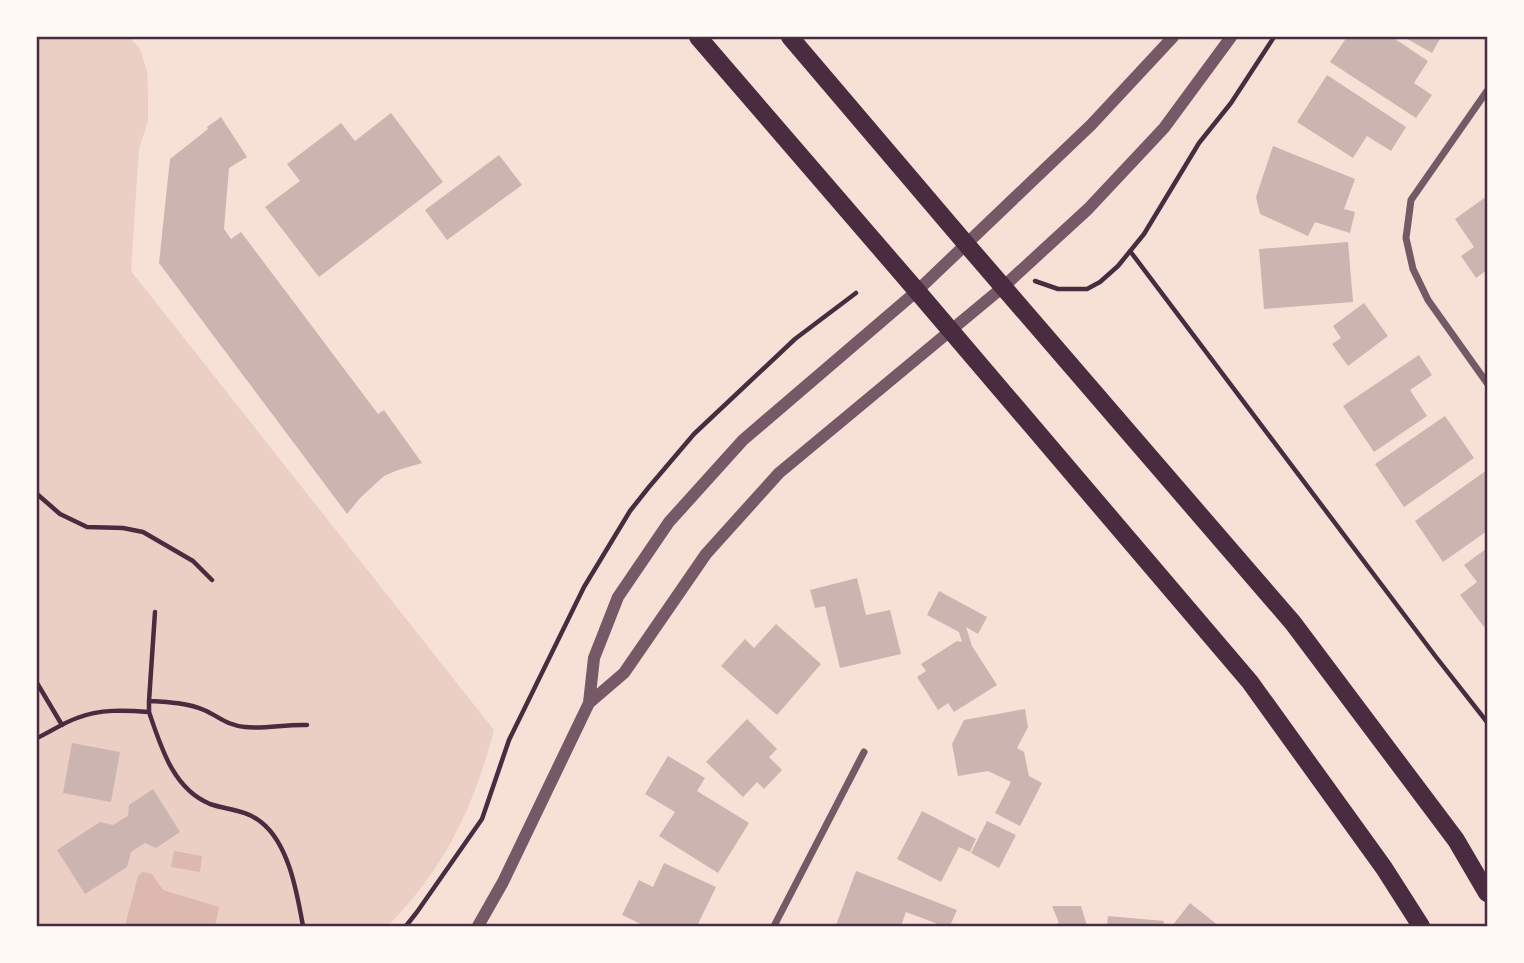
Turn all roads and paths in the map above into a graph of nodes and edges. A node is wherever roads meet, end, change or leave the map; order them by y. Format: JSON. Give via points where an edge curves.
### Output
{"nodes":[{"id":1,"x":698,"y":37,"type":"edge"},
{"id":2,"x":790,"y":37,"type":"edge"},
{"id":3,"x":1173,"y":37,"type":"edge"},
{"id":4,"x":1231,"y":37,"type":"edge"},
{"id":5,"x":1274,"y":37,"type":"edge"},
{"id":6,"x":1487,"y":91,"type":"edge"},
{"id":7,"x":967,"y":245,"type":"junction"},
{"id":8,"x":1130,"y":251,"type":"junction"},
{"id":9,"x":1035,"y":281,"type":"dead end"},
{"id":10,"x":1003,"y":287,"type":"junction"},
{"id":11,"x":918,"y":291,"type":"junction"},
{"id":12,"x":950,"y":330,"type":"junction"},
{"id":13,"x":1487,"y":383,"type":"edge"},
{"id":14,"x":37,"y":494,"type":"edge"},
{"id":15,"x":212,"y":580,"type":"dead end"},
{"id":16,"x":155,"y":612,"type":"dead end"},
{"id":17,"x":37,"y":683,"type":"edge"},
{"id":18,"x":149,"y":701,"type":"junction"},
{"id":19,"x":589,"y":703,"type":"junction"},
{"id":20,"x":149,"y":712,"type":"junction"},
{"id":21,"x":1487,"y":722,"type":"edge"},
{"id":22,"x":62,"y":725,"type":"junction"},
{"id":23,"x":307,"y":725,"type":"dead end"},
{"id":24,"x":37,"y":738,"type":"edge"},
{"id":25,"x":864,"y":752,"type":"dead end"},
{"id":26,"x":1487,"y":894,"type":"edge"},
{"id":27,"x":303,"y":926,"type":"edge"},
{"id":28,"x":478,"y":926,"type":"edge"},
{"id":29,"x":774,"y":926,"type":"edge"},
{"id":30,"x":1421,"y":926,"type":"edge"}],
"edges":[{"from":1,"to":11,"type":"main road"},
{"from":2,"to":7,"type":"main road"},
{"from":3,"to":7,"type":"street","via":[[1091,125]]},
{"from":4,"to":10,"type":"street","via":[[1164,128],[1088,209]]},
{"from":5,"to":8,"type":"path"},
{"from":6,"to":13,"type":"street","via":[[1411,200],[1406,238],[1413,269],[1428,300]]},
{"from":7,"to":10,"type":"main road"},
{"from":7,"to":11,"type":"street"},
{"from":8,"to":9,"type":"path","via":[[1087,289],[1058,289]]},
{"from":8,"to":21,"type":"path"},
{"from":10,"to":12,"type":"street"},
{"from":10,"to":26,"type":"main road","via":[[1293,623],[1456,840]]},
{"from":11,"to":12,"type":"main road"},
{"from":11,"to":19,"type":"street","via":[[743,440],[669,522],[618,597],[593,658]]},
{"from":12,"to":19,"type":"street","via":[[779,473],[706,554],[624,673]]},
{"from":12,"to":30,"type":"main road","via":[[1250,682]]},
{"from":14,"to":15,"type":"path","via":[[60,514],[87,527],[143,532],[193,561]]},
{"from":16,"to":18,"type":"path"},
{"from":17,"to":22,"type":"path"},
{"from":18,"to":20,"type":"path"},
{"from":18,"to":23,"type":"path","via":[[203,709],[244,727]]},
{"from":19,"to":28,"type":"street"},
{"from":20,"to":22,"type":"path","via":[[91,714]]},
{"from":20,"to":27,"type":"path","via":[[161,749],[186,787],[209,803],[250,816],[271,832],[295,882]]},
{"from":22,"to":24,"type":"path"},
{"from":25,"to":29,"type":"street"}]}
